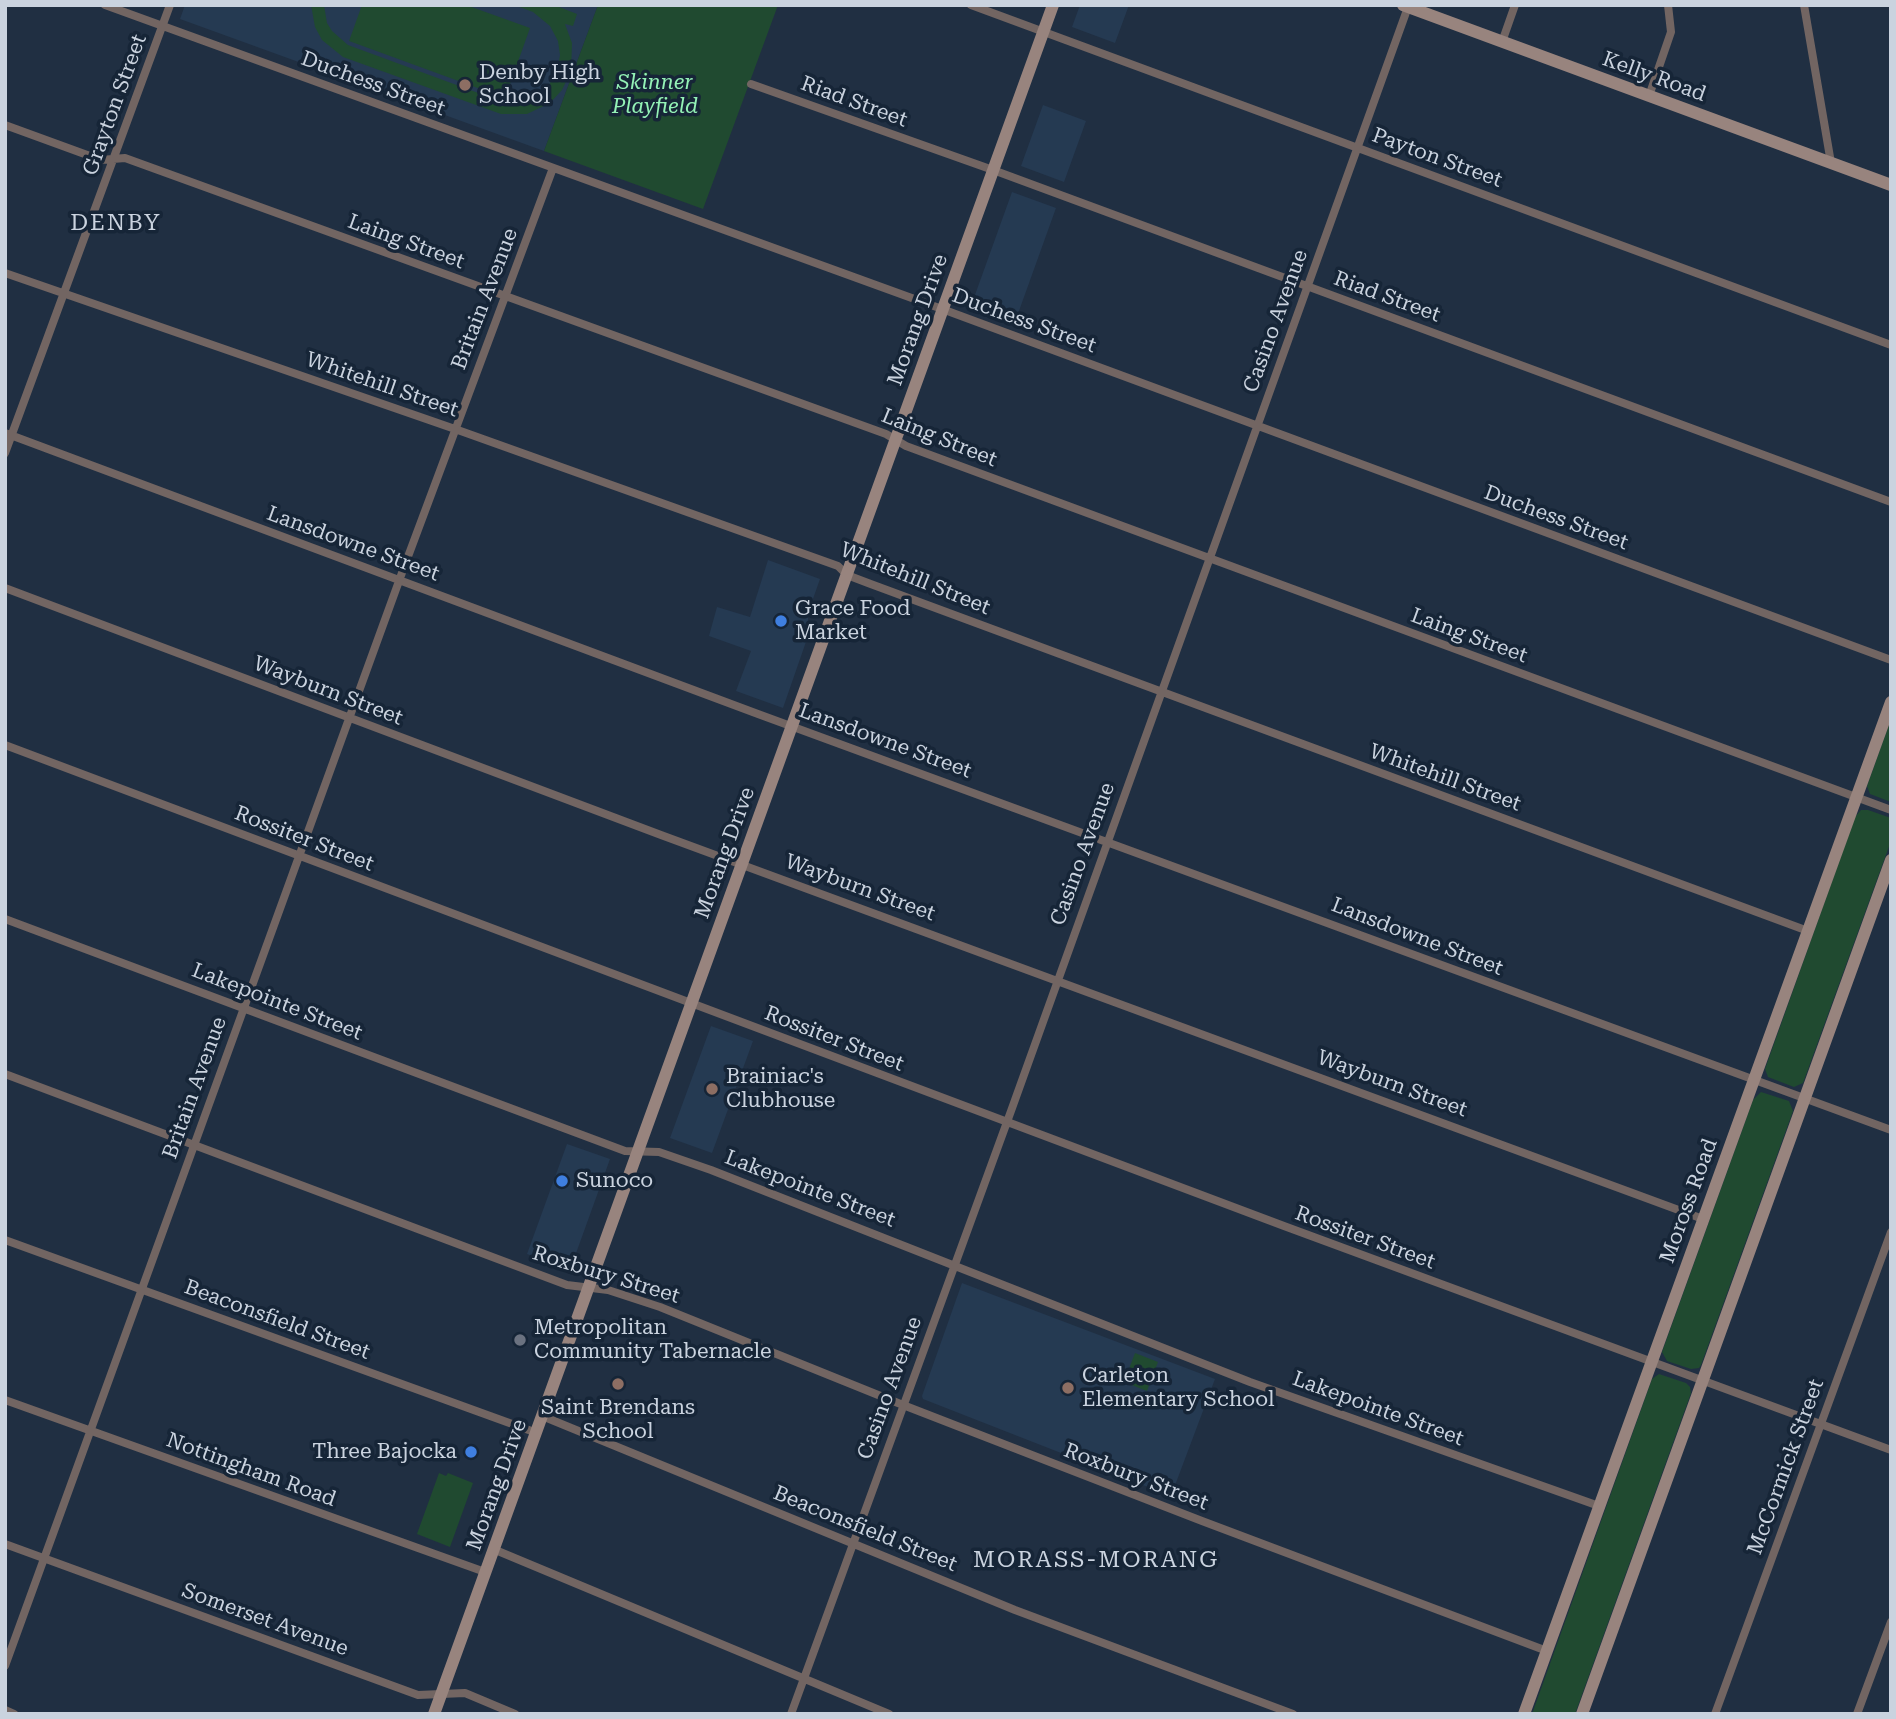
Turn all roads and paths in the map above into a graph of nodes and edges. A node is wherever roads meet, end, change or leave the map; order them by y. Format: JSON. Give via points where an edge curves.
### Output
{"nodes":[{"id":1,"x":105,"y":5,"type":"edge"},
{"id":2,"x":170,"y":5,"type":"edge"},
{"id":3,"x":971,"y":5,"type":"edge"},
{"id":4,"x":1053,"y":5,"type":"edge"},
{"id":5,"x":1515,"y":5,"type":"edge"},
{"id":6,"x":1668,"y":5,"type":"edge"},
{"id":7,"x":1804,"y":5,"type":"edge"},
{"id":8,"x":1406,"y":6,"type":"edge"},
{"id":9,"x":162,"y":26,"type":"junction"},
{"id":10,"x":1044,"y":32,"type":"junction"},
{"id":11,"x":1502,"y":41,"type":"junction"},
{"id":12,"x":751,"y":84,"type":"dead end"},
{"id":13,"x":1649,"y":96,"type":"junction"},
{"id":14,"x":5,"y":125,"type":"edge"},
{"id":15,"x":1357,"y":147,"type":"junction"},
{"id":16,"x":113,"y":159,"type":"junction"},
{"id":17,"x":1831,"y":163,"type":"junction"},
{"id":18,"x":553,"y":168,"type":"junction"},
{"id":19,"x":993,"y":170,"type":"junction"},
{"id":20,"x":1891,"y":186,"type":"edge"},
{"id":21,"x":5,"y":273,"type":"edge"},
{"id":22,"x":1307,"y":286,"type":"junction"},
{"id":23,"x":64,"y":293,"type":"junction"},
{"id":24,"x":505,"y":296,"type":"junction"},
{"id":25,"x":942,"y":309,"type":"junction"},
{"id":26,"x":1891,"y":345,"type":"edge"},
{"id":27,"x":1257,"y":425,"type":"junction"},
{"id":28,"x":455,"y":429,"type":"junction"},
{"id":29,"x":8,"y":434,"type":"edge"},
{"id":30,"x":895,"y":440,"type":"junction"},
{"id":31,"x":5,"y":453,"type":"edge"},
{"id":32,"x":1891,"y":502,"type":"edge"},
{"id":33,"x":1209,"y":558,"type":"junction"},
{"id":34,"x":847,"y":575,"type":"junction"},
{"id":35,"x":399,"y":580,"type":"junction"},
{"id":36,"x":5,"y":588,"type":"edge"},
{"id":37,"x":1891,"y":660,"type":"edge"},
{"id":38,"x":1161,"y":691,"type":"junction"},
{"id":39,"x":1891,"y":702,"type":"edge"},
{"id":40,"x":349,"y":718,"type":"junction"},
{"id":41,"x":792,"y":725,"type":"junction"},
{"id":42,"x":5,"y":745,"type":"edge"},
{"id":43,"x":1856,"y":797,"type":"junction"},
{"id":44,"x":1891,"y":810,"type":"edge"},
{"id":45,"x":1106,"y":841,"type":"junction"},
{"id":46,"x":299,"y":856,"type":"junction"},
{"id":47,"x":1891,"y":860,"type":"edge"},
{"id":48,"x":741,"y":864,"type":"junction"},
{"id":49,"x":5,"y":919,"type":"edge"},
{"id":50,"x":1808,"y":931,"type":"junction"},
{"id":51,"x":1056,"y":979,"type":"junction"},
{"id":52,"x":691,"y":1003,"type":"junction"},
{"id":53,"x":243,"y":1008,"type":"junction"},
{"id":54,"x":5,"y":1074,"type":"edge"},
{"id":55,"x":1753,"y":1080,"type":"junction"},
{"id":56,"x":1804,"y":1099,"type":"junction"},
{"id":57,"x":1006,"y":1122,"type":"junction"},
{"id":58,"x":1891,"y":1130,"type":"edge"},
{"id":59,"x":193,"y":1145,"type":"junction"},
{"id":60,"x":638,"y":1150,"type":"junction"},
{"id":61,"x":1703,"y":1219,"type":"junction"},
{"id":62,"x":1891,"y":1232,"type":"edge"},
{"id":63,"x":5,"y":1240,"type":"edge"},
{"id":64,"x":954,"y":1263,"type":"junction"},
{"id":65,"x":588,"y":1288,"type":"junction"},
{"id":66,"x":141,"y":1289,"type":"junction"},
{"id":67,"x":1651,"y":1363,"type":"junction"},
{"id":68,"x":1703,"y":1381,"type":"junction"},
{"id":69,"x":5,"y":1400,"type":"edge"},
{"id":70,"x":902,"y":1405,"type":"junction"},
{"id":71,"x":542,"y":1416,"type":"junction"},
{"id":72,"x":1821,"y":1424,"type":"junction"},
{"id":73,"x":91,"y":1431,"type":"junction"},
{"id":74,"x":537,"y":1433,"type":"junction"},
{"id":75,"x":1891,"y":1450,"type":"edge"},
{"id":76,"x":1599,"y":1506,"type":"junction"},
{"id":77,"x":5,"y":1544,"type":"edge"},
{"id":78,"x":852,"y":1544,"type":"junction"},
{"id":79,"x":493,"y":1549,"type":"junction"},
{"id":80,"x":44,"y":1558,"type":"junction"},
{"id":81,"x":485,"y":1572,"type":"junction"},
{"id":82,"x":1891,"y":1622,"type":"edge"},
{"id":83,"x":1547,"y":1651,"type":"junction"},
{"id":84,"x":5,"y":1666,"type":"edge"},
{"id":85,"x":803,"y":1678,"type":"junction"},
{"id":86,"x":442,"y":1693,"type":"junction"},
{"id":87,"x":5,"y":1710,"type":"edge"},
{"id":88,"x":14,"y":1714,"type":"edge"},
{"id":89,"x":434,"y":1714,"type":"edge"},
{"id":90,"x":515,"y":1714,"type":"edge"},
{"id":91,"x":791,"y":1714,"type":"edge"},
{"id":92,"x":889,"y":1714,"type":"edge"},
{"id":93,"x":1293,"y":1714,"type":"edge"},
{"id":94,"x":1524,"y":1714,"type":"edge"},
{"id":95,"x":1582,"y":1714,"type":"edge"},
{"id":96,"x":1715,"y":1714,"type":"edge"},
{"id":97,"x":1857,"y":1714,"type":"edge"}],
"edges":[{"from":1,"to":9,"type":"street","name":"Duchess Street"},
{"from":2,"to":9,"type":"street","name":"Grayton Street"},
{"from":3,"to":10,"type":"street","name":"Payton Street"},
{"from":4,"to":10,"type":"street","name":"Morang Drive"},
{"from":5,"to":11,"type":"street"},
{"from":6,"to":13,"type":"street","via":[[1671,32]]},
{"from":7,"to":17,"type":"street"},
{"from":8,"to":11,"type":"street","name":"Kelly Road"},
{"from":8,"to":15,"type":"street","name":"Casino Avenue"},
{"from":9,"to":16,"type":"street","name":"Grayton Street"},
{"from":9,"to":18,"type":"street","name":"Duchess Street"},
{"from":10,"to":15,"type":"street","name":"Payton Street"},
{"from":10,"to":19,"type":"street","name":"Morang Drive"},
{"from":11,"to":13,"type":"street","name":"Kelly Road"},
{"from":12,"to":19,"type":"street","name":"Riad Street"},
{"from":13,"to":17,"type":"street","name":"Kelly Road"},
{"from":14,"to":16,"type":"street","name":"Laing Street","via":[[101,160]]},
{"from":15,"to":22,"type":"street","name":"Casino Avenue"},
{"from":15,"to":26,"type":"street","name":"Payton Street"},
{"from":16,"to":23,"type":"street","name":"Grayton Street"},
{"from":16,"to":24,"type":"street","name":"Laing Street","via":[[124,158]]},
{"from":17,"to":20,"type":"street","name":"Kelly Road"},
{"from":18,"to":24,"type":"street","name":"Britain Avenue"},
{"from":18,"to":25,"type":"street","name":"Duchess Street"},
{"from":19,"to":22,"type":"street","name":"Riad Street"},
{"from":19,"to":25,"type":"street","name":"Morang Drive"},
{"from":21,"to":23,"type":"street","name":"Whitehill Street"},
{"from":22,"to":27,"type":"street","name":"Casino Avenue"},
{"from":22,"to":32,"type":"street","name":"Riad Street"},
{"from":23,"to":28,"type":"street","name":"Whitehill Street"},
{"from":23,"to":29,"type":"street","name":"Grayton Street"},
{"from":24,"to":28,"type":"street","name":"Britain Avenue"},
{"from":24,"to":30,"type":"street","name":"Laing Street"},
{"from":25,"to":27,"type":"street","name":"Duchess Street"},
{"from":25,"to":30,"type":"street","name":"Morang Drive"},
{"from":27,"to":33,"type":"street","name":"Casino Avenue"},
{"from":27,"to":37,"type":"street","name":"Duchess Street"},
{"from":28,"to":34,"type":"street","name":"Whitehill Street","via":[[838,566]]},
{"from":28,"to":35,"type":"street","name":"Britain Avenue"},
{"from":29,"to":31,"type":"street","name":"Grayton Street"},
{"from":29,"to":35,"type":"street","name":"Lansdowne Street"},
{"from":30,"to":33,"type":"street","name":"Laing Street"},
{"from":30,"to":34,"type":"street","name":"Morang Drive"},
{"from":33,"to":38,"type":"street","name":"Casino Avenue"},
{"from":33,"to":43,"type":"street","name":"Laing Street"},
{"from":34,"to":38,"type":"street","name":"Whitehill Street"},
{"from":34,"to":41,"type":"street","name":"Morang Drive"},
{"from":35,"to":40,"type":"street","name":"Britain Avenue"},
{"from":35,"to":41,"type":"street","name":"Lansdowne Street"},
{"from":36,"to":40,"type":"street","name":"Wayburn Street"},
{"from":38,"to":45,"type":"street","name":"Casino Avenue"},
{"from":38,"to":50,"type":"street","name":"Whitehill Street"},
{"from":39,"to":43,"type":"street","name":"Moross Road"},
{"from":40,"to":46,"type":"street","name":"Britain Avenue"},
{"from":40,"to":48,"type":"street","name":"Wayburn Street"},
{"from":41,"to":45,"type":"street","name":"Lansdowne Street"},
{"from":41,"to":48,"type":"street","name":"Morang Drive"},
{"from":42,"to":46,"type":"street","name":"Rossiter Street"},
{"from":43,"to":44,"type":"street","name":"Laing Street"},
{"from":43,"to":50,"type":"street","name":"Moross Road"},
{"from":45,"to":51,"type":"street","name":"Casino Avenue"},
{"from":45,"to":55,"type":"street","name":"Lansdowne Street"},
{"from":46,"to":52,"type":"street","name":"Rossiter Street"},
{"from":46,"to":53,"type":"street","name":"Britain Avenue"},
{"from":47,"to":56,"type":"street"},
{"from":48,"to":51,"type":"street","name":"Wayburn Street"},
{"from":48,"to":52,"type":"street","name":"Morang Drive"},
{"from":49,"to":53,"type":"street","name":"Lakepointe Street"},
{"from":50,"to":55,"type":"street","name":"Moross Road"},
{"from":51,"to":57,"type":"street","name":"Casino Avenue"},
{"from":51,"to":61,"type":"street","name":"Wayburn Street"},
{"from":52,"to":57,"type":"street","name":"Rossiter Street"},
{"from":52,"to":60,"type":"street","name":"Morang Drive"},
{"from":53,"to":59,"type":"street","name":"Britain Avenue"},
{"from":53,"to":60,"type":"street","name":"Lakepointe Street","via":[[625,1151]]},
{"from":54,"to":59,"type":"street","name":"Roxbury Street"},
{"from":55,"to":56,"type":"street","name":"Lansdowne Street"},
{"from":55,"to":61,"type":"street","name":"Moross Road"},
{"from":56,"to":58,"type":"street","name":"Lansdowne Street"},
{"from":56,"to":68,"type":"street"},
{"from":57,"to":64,"type":"street","name":"Casino Avenue"},
{"from":57,"to":67,"type":"street","name":"Rossiter Street"},
{"from":59,"to":65,"type":"street","name":"Roxbury Street","via":[[567,1285]]},
{"from":59,"to":66,"type":"street","name":"Britain Avenue"},
{"from":60,"to":64,"type":"street","name":"Lakepointe Street","via":[[659,1152],[711,1170]]},
{"from":60,"to":65,"type":"street","name":"Morang Drive"},
{"from":61,"to":67,"type":"street","name":"Moross Road"},
{"from":62,"to":72,"type":"street","name":"McCormick Street"},
{"from":63,"to":66,"type":"street","name":"Beaconsfield Street"},
{"from":64,"to":70,"type":"street","name":"Casino Avenue"},
{"from":64,"to":76,"type":"street","name":"Lakepointe Street","via":[[1250,1382]]},
{"from":65,"to":70,"type":"street","name":"Roxbury Street","via":[[660,1307]]},
{"from":65,"to":71,"type":"street","name":"Morang Drive"},
{"from":66,"to":73,"type":"street","name":"Britain Avenue"},
{"from":66,"to":74,"type":"street","name":"Beaconsfield Street"},
{"from":67,"to":68,"type":"street","name":"Rossiter Street"},
{"from":67,"to":76,"type":"street","name":"Moross Road"},
{"from":68,"to":72,"type":"street","name":"Rossiter Street"},
{"from":68,"to":95,"type":"street"},
{"from":69,"to":73,"type":"street","name":"Nottingham Road"},
{"from":70,"to":78,"type":"street","name":"Casino Avenue"},
{"from":70,"to":83,"type":"street","name":"Roxbury Street"},
{"from":71,"to":74,"type":"street","name":"Morang Drive"},
{"from":71,"to":78,"type":"street","name":"Beaconsfield Street"},
{"from":72,"to":75,"type":"street","name":"Rossiter Street"},
{"from":72,"to":96,"type":"street","name":"McCormick Street"},
{"from":73,"to":80,"type":"street","name":"Britain Avenue"},
{"from":73,"to":81,"type":"street","name":"Nottingham Road"},
{"from":74,"to":79,"type":"street","name":"Morang Drive"},
{"from":76,"to":83,"type":"street","name":"Moross Road"},
{"from":77,"to":80,"type":"street","name":"Somerset Avenue"},
{"from":78,"to":85,"type":"street","name":"Casino Avenue"},
{"from":78,"to":93,"type":"street","name":"Beaconsfield Street"},
{"from":79,"to":81,"type":"street","name":"Morang Drive"},
{"from":79,"to":85,"type":"street"},
{"from":80,"to":84,"type":"street","name":"Britain Avenue"},
{"from":80,"to":86,"type":"street","name":"Somerset Avenue","via":[[418,1695]]},
{"from":81,"to":86,"type":"street","name":"Morang Drive"},
{"from":82,"to":97,"type":"street"},
{"from":83,"to":94,"type":"street","name":"Moross Road"},
{"from":85,"to":91,"type":"street","name":"Casino Avenue"},
{"from":85,"to":92,"type":"street"},
{"from":86,"to":89,"type":"street","name":"Morang Drive"},
{"from":86,"to":90,"type":"street","name":"Somerset Avenue","via":[[465,1693]]},
{"from":87,"to":88,"type":"street"}]}
